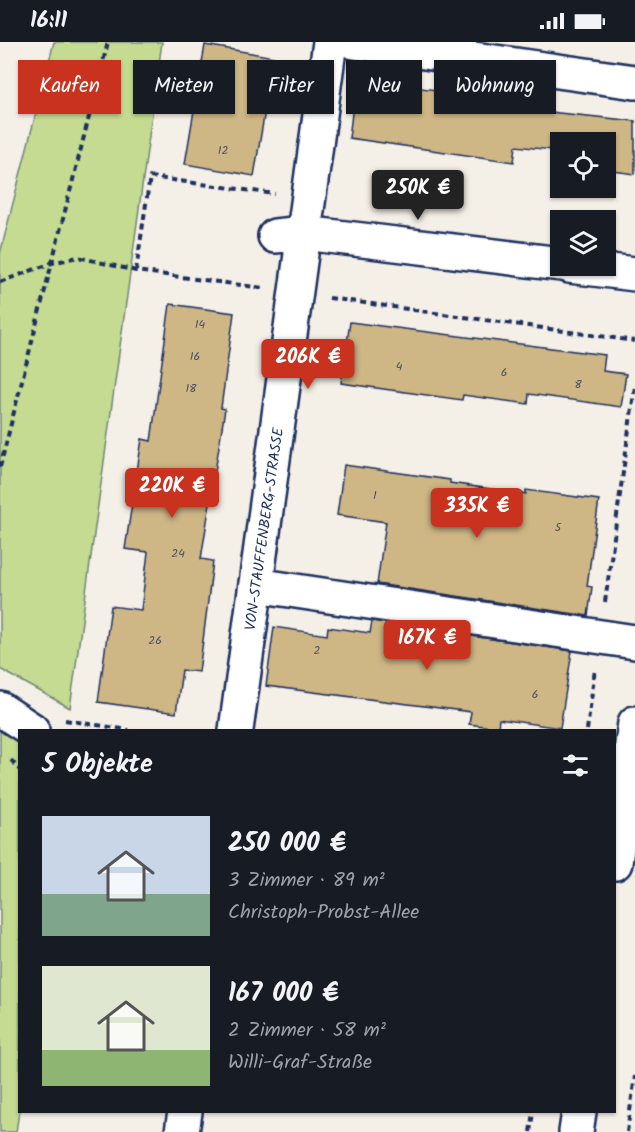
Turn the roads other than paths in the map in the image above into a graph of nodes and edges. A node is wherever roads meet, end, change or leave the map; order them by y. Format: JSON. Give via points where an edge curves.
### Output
{"nodes":[{"id":1,"x":330,"y":42,"type":"edge"},
{"id":2,"x":354,"y":42,"type":"edge"},
{"id":3,"x":635,"y":82,"type":"edge"},
{"id":4,"x":289,"y":235,"type":"junction"},
{"id":5,"x":550,"y":263,"type":"edge"},
{"id":6,"x":616,"y":272,"type":"edge"},
{"id":7,"x":635,"y":274,"type":"edge"},
{"id":8,"x":256,"y":585,"type":"junction"},
{"id":9,"x":635,"y":642,"type":"edge"},
{"id":10,"x":0,"y":709,"type":"edge"},
{"id":11,"x":635,"y":723,"type":"edge"},
{"id":12,"x":30,"y":729,"type":"edge"},
{"id":13,"x":237,"y":729,"type":"edge"},
{"id":14,"x":623,"y":832,"type":"edge"},
{"id":15,"x":616,"y":859,"type":"edge"},
{"id":16,"x":185,"y":1113,"type":"edge"},
{"id":17,"x":579,"y":1113,"type":"edge"},
{"id":18,"x":182,"y":1132,"type":"edge"},
{"id":19,"x":576,"y":1132,"type":"edge"}],
"edges":[{"from":1,"to":4,"type":"street","name":"VON-STAUFFENBERG-STRASSE"},
{"from":2,"to":3,"type":"street"},
{"from":4,"to":5,"type":"street"},
{"from":4,"to":8,"type":"street","name":"VON-STAUFFENBERG-STRASSE","via":[[296,293]]},
{"from":6,"to":7,"type":"street"},
{"from":8,"to":9,"type":"street"},
{"from":8,"to":13,"type":"street","name":"VON-STAUFFENBERG-STRASSE"},
{"from":10,"to":12,"type":"street"},
{"from":11,"to":14,"type":"street"},
{"from":14,"to":15,"type":"street"},
{"from":16,"to":18,"type":"street"},
{"from":17,"to":19,"type":"street"}]}
